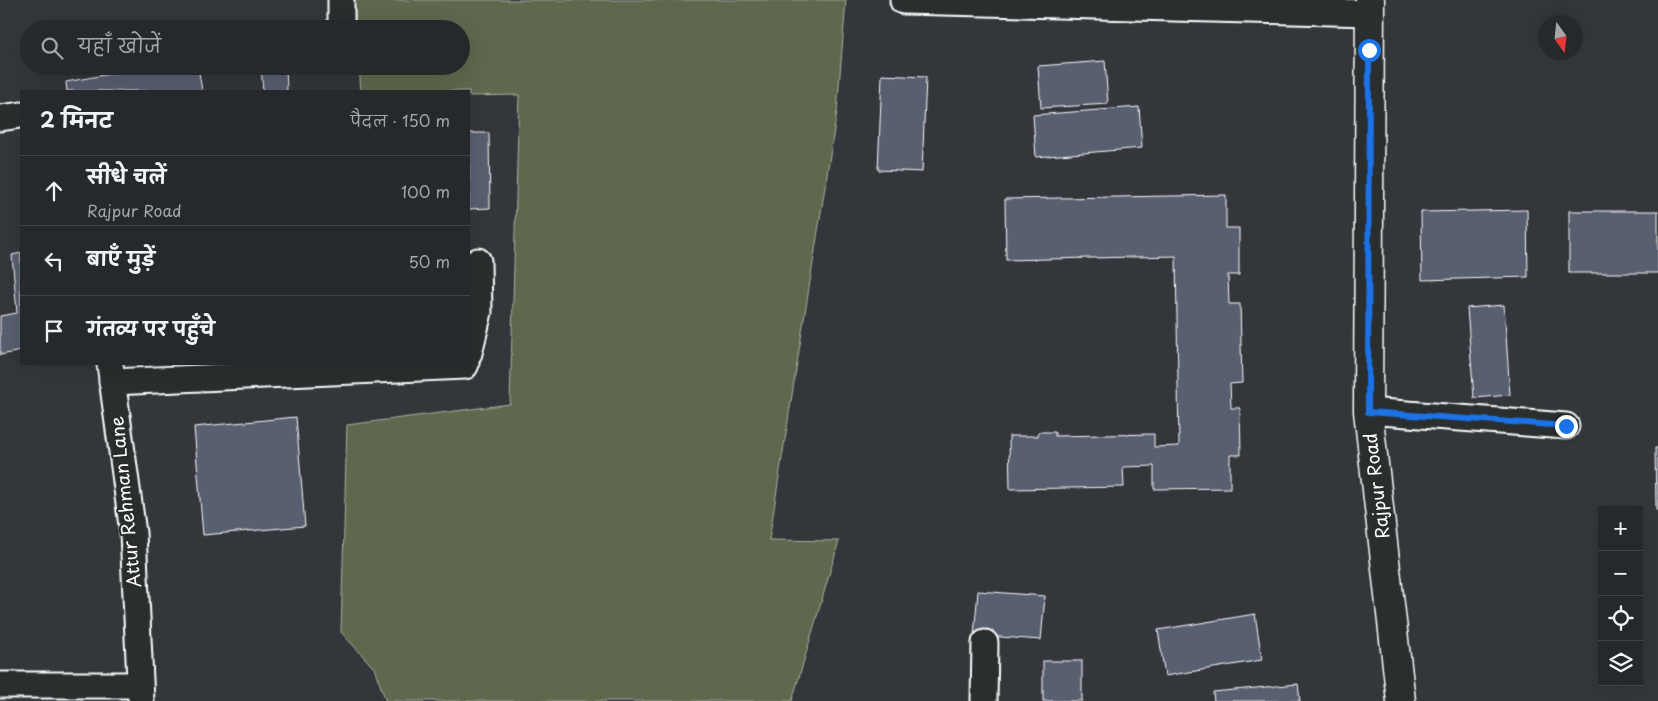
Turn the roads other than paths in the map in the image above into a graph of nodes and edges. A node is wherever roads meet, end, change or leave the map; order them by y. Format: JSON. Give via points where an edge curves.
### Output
{"nodes":[{"id":1,"x":903,"y":0,"type":"edge"},
{"id":2,"x":1370,"y":6,"type":"edge"},
{"id":3,"x":20,"y":115,"type":"edge"},
{"id":4,"x":0,"y":118,"type":"edge"},
{"id":5,"x":478,"y":262,"type":"dead end"},
{"id":6,"x":470,"y":348,"type":"edge"},
{"id":7,"x":466,"y":365,"type":"edge"},
{"id":8,"x":111,"y":373,"type":"edge"},
{"id":9,"x":1368,"y":412,"type":"junction"},
{"id":10,"x":1566,"y":426,"type":"dead end"},
{"id":11,"x":985,"y":643,"type":"dead end"},
{"id":12,"x":0,"y":685,"type":"edge"},
{"id":13,"x":140,"y":693,"type":"edge"},
{"id":14,"x":984,"y":701,"type":"edge"},
{"id":15,"x":1402,"y":701,"type":"edge"}],
"edges":[{"from":1,"to":2,"type":"street"},
{"from":2,"to":9,"type":"street","name":"Rajpur Road"},
{"from":3,"to":4,"type":"street"},
{"from":5,"to":6,"type":"street","via":[[479,312]]},
{"from":7,"to":8,"type":"street"},
{"from":8,"to":13,"type":"street","name":"Attur Rehman Lane","via":[[133,534]]},
{"from":9,"to":10,"type":"street"},
{"from":9,"to":15,"type":"street","name":"Rajpur Road"},
{"from":11,"to":14,"type":"street"},
{"from":12,"to":13,"type":"street"}]}
